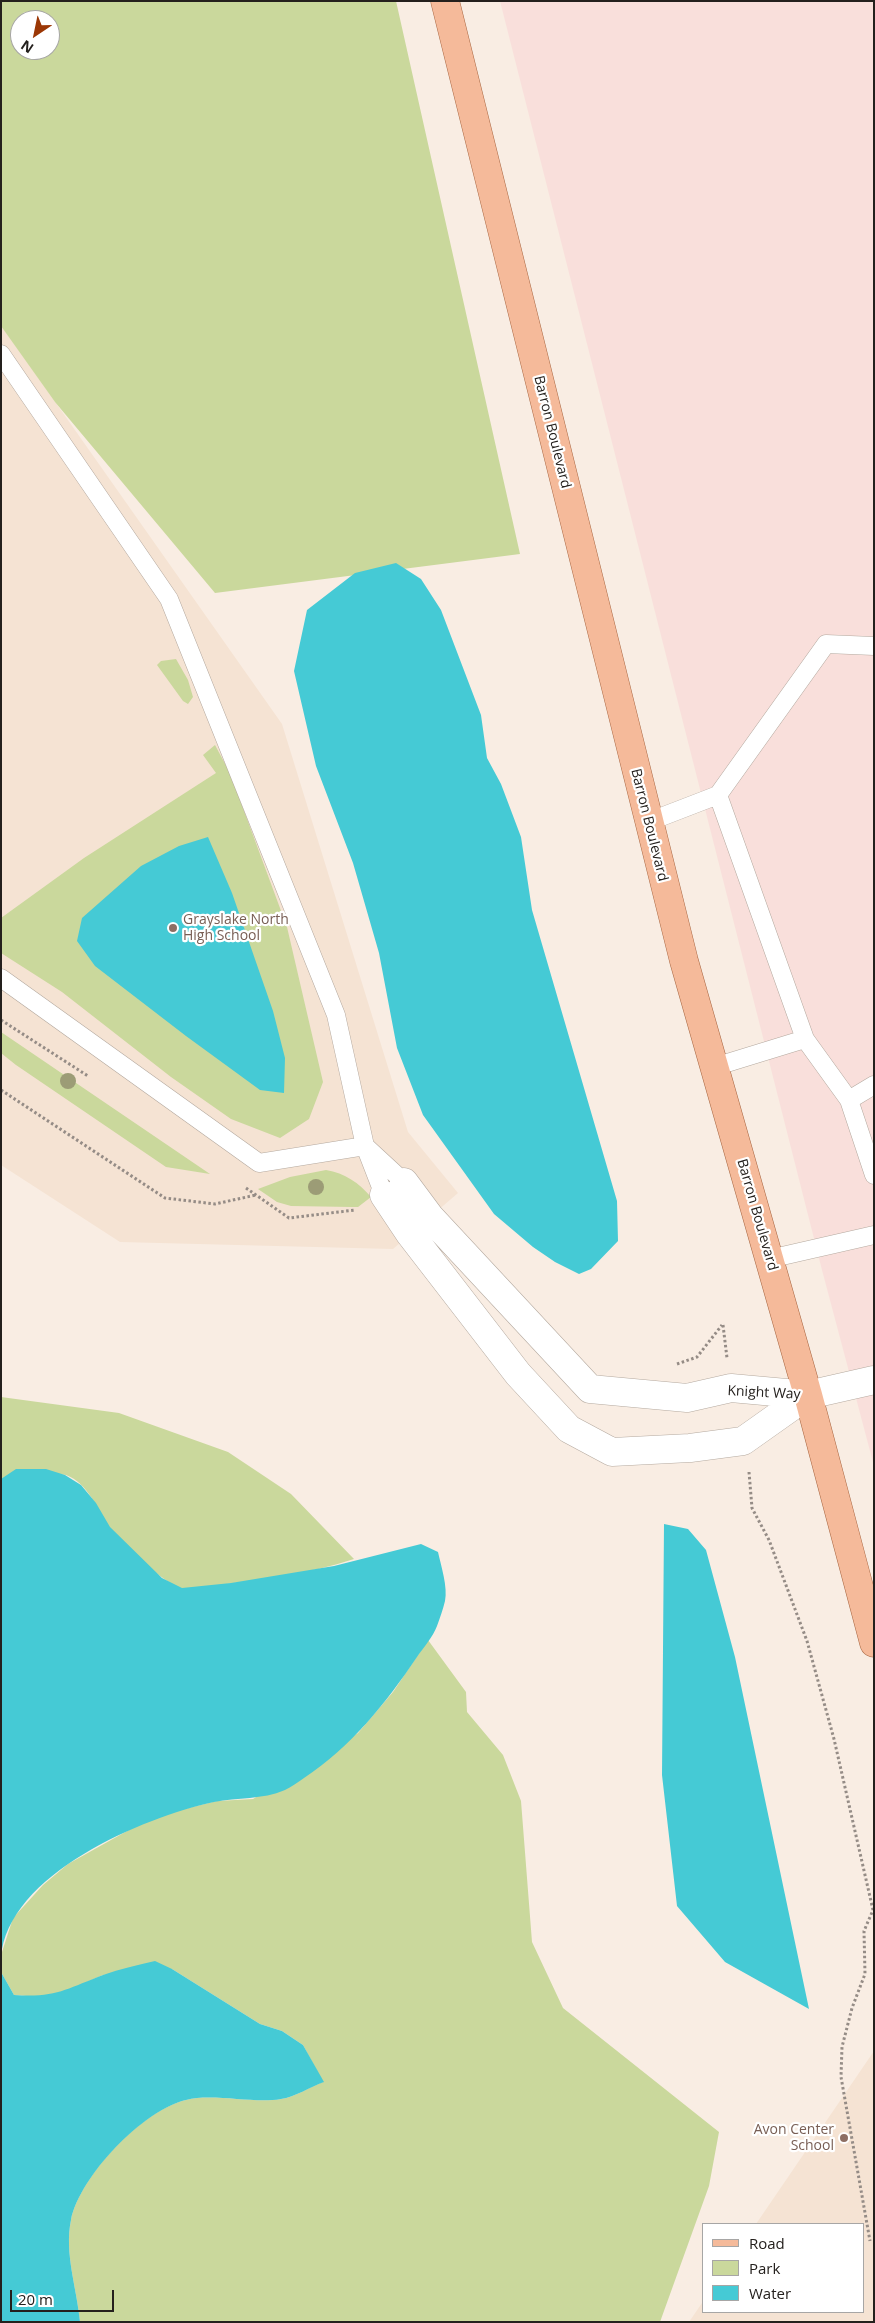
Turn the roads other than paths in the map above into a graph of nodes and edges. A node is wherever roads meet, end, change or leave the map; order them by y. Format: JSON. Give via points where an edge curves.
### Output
{"nodes":[{"id":1,"x":445,"y":1,"type":"edge"},
{"id":2,"x":1,"y":354,"type":"edge"},
{"id":3,"x":874,"y":646,"type":"edge"},
{"id":4,"x":718,"y":795,"type":"junction"},
{"id":5,"x":648,"y":822,"type":"junction"},
{"id":6,"x":1,"y":978,"type":"edge"},
{"id":7,"x":805,"y":1039,"type":"junction"},
{"id":8,"x":714,"y":1067,"type":"junction"},
{"id":9,"x":874,"y":1085,"type":"edge"},
{"id":10,"x":849,"y":1100,"type":"junction"},
{"id":11,"x":365,"y":1146,"type":"junction"},
{"id":12,"x":874,"y":1175,"type":"edge"},
{"id":13,"x":394,"y":1188,"type":"junction"},
{"id":14,"x":874,"y":1235,"type":"edge"},
{"id":15,"x":769,"y":1259,"type":"junction"},
{"id":16,"x":874,"y":1380,"type":"edge"},
{"id":17,"x":808,"y":1395,"type":"junction"},
{"id":18,"x":874,"y":1643,"type":"edge"}],
"edges":[{"from":1,"to":5,"type":"main road","name":"Barron Boulevard"},
{"from":2,"to":11,"type":"lane","via":[[169,599],[336,1015]]},
{"from":3,"to":4,"type":"lane","via":[[826,644]]},
{"from":4,"to":5,"type":"lane"},
{"from":4,"to":7,"type":"lane"},
{"from":5,"to":8,"type":"main road","name":"Barron Boulevard"},
{"from":6,"to":11,"type":"lane","via":[[259,1163]]},
{"from":7,"to":8,"type":"lane"},
{"from":7,"to":10,"type":"lane"},
{"from":8,"to":15,"type":"main road","name":"Barron Boulevard"},
{"from":9,"to":10,"type":"lane"},
{"from":10,"to":12,"type":"lane"},
{"from":11,"to":13,"type":"lane"},
{"from":13,"to":17,"type":"street","name":"Knight Way","via":[[430,1217],[590,1389],[687,1398],[732,1388]]},
{"from":13,"to":17,"type":"street","name":"Knight Way","via":[[410,1234],[518,1374],[569,1429],[612,1452],[690,1448],[743,1441]]},
{"from":14,"to":15,"type":"lane"},
{"from":15,"to":17,"type":"main road","name":"Barron Boulevard"},
{"from":16,"to":17,"type":"street"},
{"from":17,"to":18,"type":"main road","name":"Barron Boulevard"}]}
